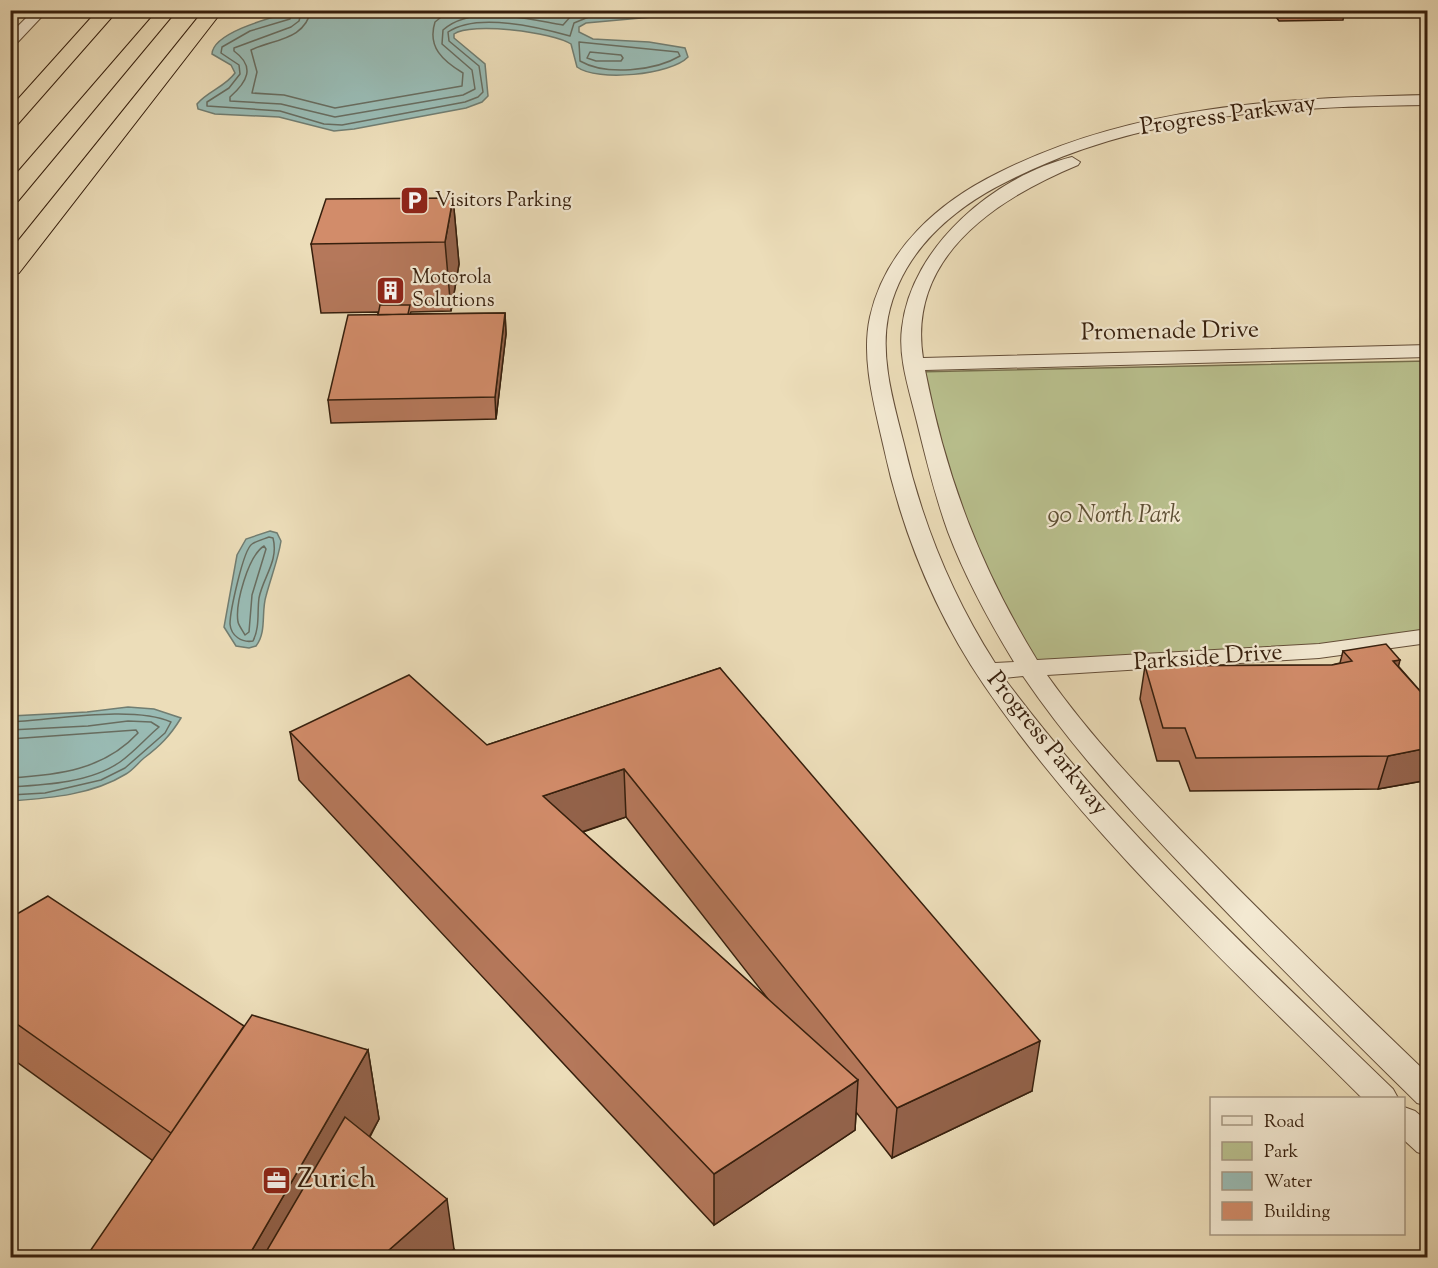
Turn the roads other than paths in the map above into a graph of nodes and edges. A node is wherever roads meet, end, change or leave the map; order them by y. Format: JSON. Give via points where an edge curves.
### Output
{"nodes":[{"id":1,"x":42,"y":10,"type":"edge"},
{"id":2,"x":110,"y":10,"type":"edge"},
{"id":3,"x":168,"y":10,"type":"edge"},
{"id":4,"x":214,"y":10,"type":"edge"},
{"id":5,"x":10,"y":42,"type":"edge"},
{"id":6,"x":96,"y":96,"type":"junction"},
{"id":7,"x":1428,"y":100,"type":"edge"},
{"id":8,"x":1428,"y":110,"type":"edge"},
{"id":9,"x":10,"y":121,"type":"edge"},
{"id":10,"x":10,"y":196,"type":"edge"},
{"id":11,"x":10,"y":208,"type":"edge"},
{"id":12,"x":10,"y":268,"type":"edge"},
{"id":13,"x":1428,"y":351,"type":"edge"},
{"id":14,"x":914,"y":364,"type":"junction"},
{"id":15,"x":1428,"y":636,"type":"edge"},
{"id":16,"x":1030,"y":669,"type":"junction"},
{"id":17,"x":987,"y":671,"type":"junction"},
{"id":18,"x":1428,"y":1094,"type":"edge"},
{"id":19,"x":1381,"y":1097,"type":"edge"},
{"id":20,"x":1405,"y":1121,"type":"edge"},
{"id":21,"x":1428,"y":1143,"type":"edge"}],
"edges":[{"from":1,"to":5,"type":"street"},
{"from":2,"to":9,"type":"highway"},
{"from":3,"to":6,"type":"highway"},
{"from":4,"to":12,"type":"highway"},
{"from":6,"to":10,"type":"highway"},
{"from":6,"to":11,"type":"highway"},
{"from":7,"to":17,"type":"street","name":"Progress Parkway","via":[[1278,105],[1170,119],[1102,135],[1024,164],[975,191],[920,235],[904,255],[884,297],[876,337],[893,442],[927,555]]},
{"from":8,"to":14,"type":"street","name":"Progress Parkway","via":[[1317,113],[1203,126],[1135,140],[1058,167],[988,205],[945,244],[914,309]]},
{"from":13,"to":14,"type":"street","name":"Promenade Drive"},
{"from":14,"to":16,"type":"street","name":"Progress Parkway","via":[[942,485],[967,551]]},
{"from":15,"to":16,"type":"street","name":"Parkside Drive","via":[[1319,651]]},
{"from":16,"to":17,"type":"street","name":"Parkside Drive"},
{"from":16,"to":18,"type":"street","name":"Progress Parkway","via":[[1133,798]]},
{"from":17,"to":19,"type":"street","name":"Progress Parkway","via":[[1078,789],[1166,883]]},
{"from":20,"to":21,"type":"street"}]}
